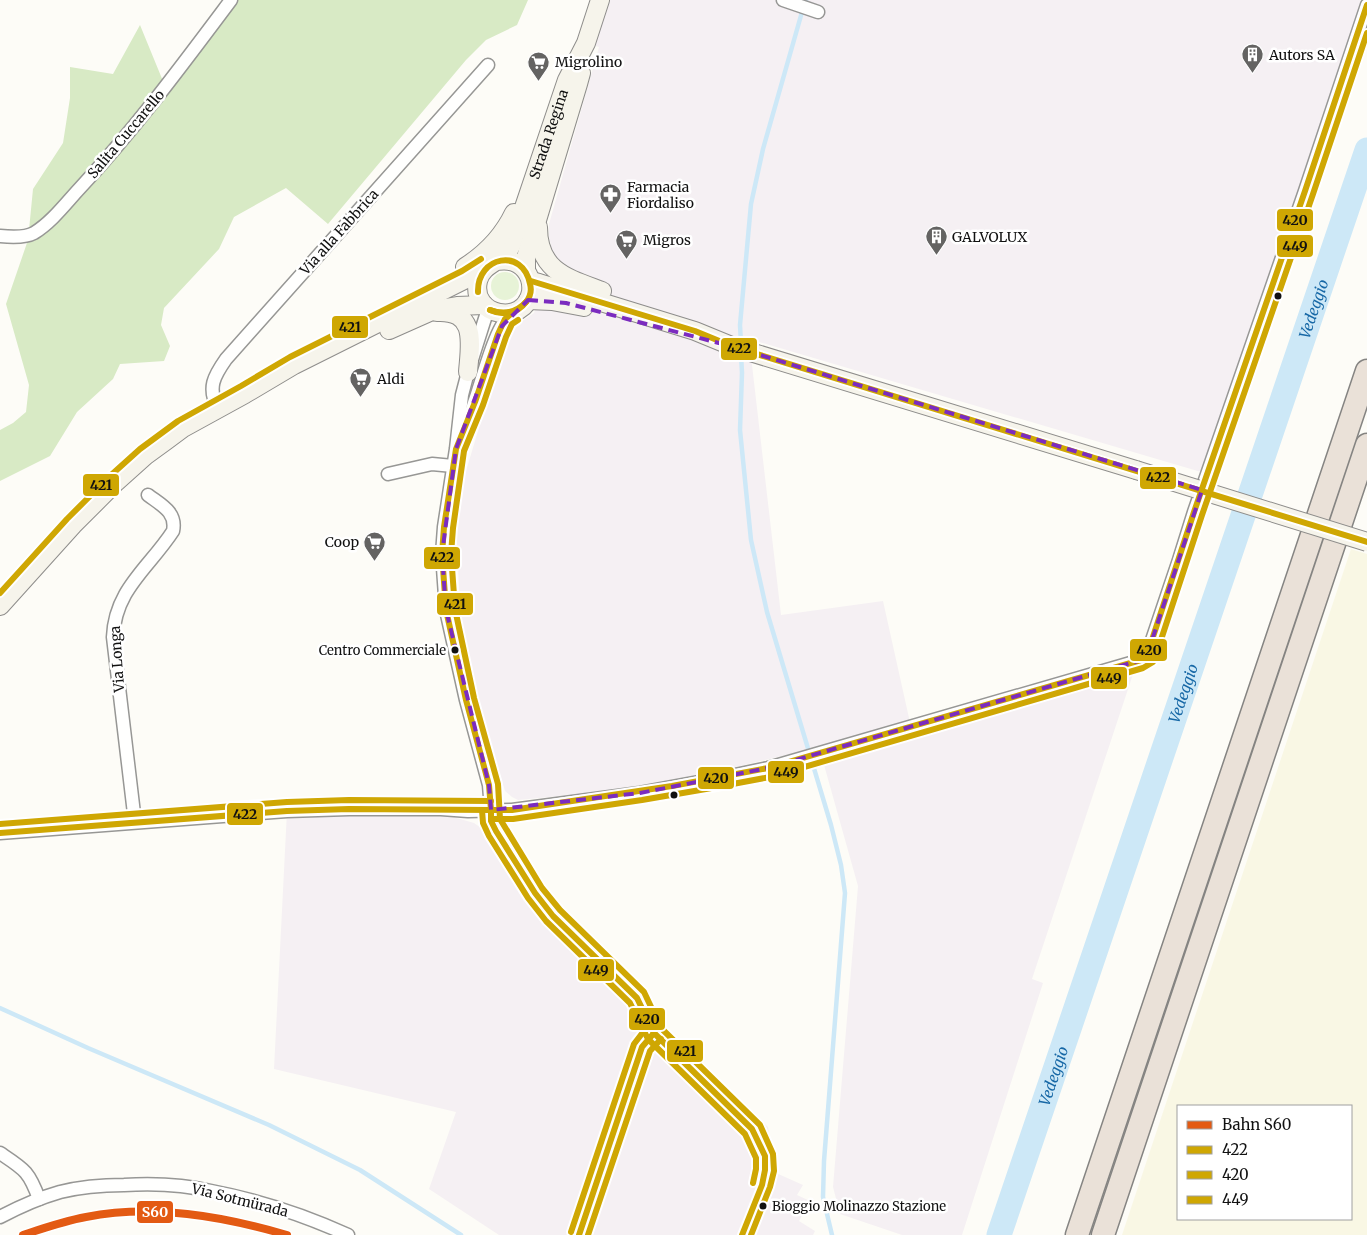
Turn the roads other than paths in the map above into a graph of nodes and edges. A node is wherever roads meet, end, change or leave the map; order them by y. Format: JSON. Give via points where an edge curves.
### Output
{"nodes":[{"id":1,"x":231,"y":0,"type":"edge"},
{"id":2,"x":600,"y":0,"type":"edge"},
{"id":3,"x":783,"y":0,"type":"edge"},
{"id":4,"x":1367,"y":5,"type":"edge"},
{"id":5,"x":818,"y":12,"type":"dead end"},
{"id":6,"x":586,"y":42,"type":"junction"},
{"id":7,"x":488,"y":65,"type":"dead end"},
{"id":8,"x":549,"y":135,"type":"junction"},
{"id":9,"x":540,"y":211,"type":"junction"},
{"id":10,"x":0,"y":236,"type":"edge"},
{"id":11,"x":490,"y":264,"type":"junction"},
{"id":12,"x":528,"y":276,"type":"junction"},
{"id":13,"x":528,"y":300,"type":"junction"},
{"id":14,"x":486,"y":307,"type":"junction"},
{"id":15,"x":512,"y":313,"type":"junction"},
{"id":16,"x":425,"y":314,"type":"junction"},
{"id":17,"x":691,"y":330,"type":"junction"},
{"id":18,"x":742,"y":350,"type":"junction"},
{"id":19,"x":294,"y":365,"type":"junction"},
{"id":20,"x":1367,"y":371,"type":"edge"},
{"id":21,"x":468,"y":372,"type":"junction"},
{"id":22,"x":244,"y":394,"type":"junction"},
{"id":23,"x":218,"y":408,"type":"junction"},
{"id":24,"x":1367,"y":445,"type":"edge"},
{"id":25,"x":456,"y":449,"type":"junction"},
{"id":26,"x":453,"y":466,"type":"junction"},
{"id":27,"x":388,"y":474,"type":"dead end"},
{"id":28,"x":148,"y":494,"type":"dead end"},
{"id":29,"x":1367,"y":542,"type":"edge"},
{"id":30,"x":0,"y":606,"type":"edge"},
{"id":31,"x":491,"y":810,"type":"junction"},
{"id":32,"x":135,"y":822,"type":"junction"},
{"id":33,"x":0,"y":832,"type":"edge"},
{"id":34,"x":0,"y":1153,"type":"edge"},
{"id":35,"x":39,"y":1199,"type":"junction"},
{"id":36,"x":0,"y":1217,"type":"edge"},
{"id":37,"x":348,"y":1235,"type":"edge"},
{"id":38,"x":1077,"y":1235,"type":"edge"},
{"id":39,"x":1103,"y":1235,"type":"edge"}],
"edges":[{"from":1,"to":10,"type":"street","name":"Salita Cuccarello","via":[[102,164],[50,220],[32,234]]},
{"from":2,"to":6,"type":"main road","name":"Strada Regina"},
{"from":3,"to":5,"type":"street"},
{"from":4,"to":31,"type":"street","via":[[1147,655],[1141,660],[768,768],[648,791],[512,810]]},
{"from":6,"to":8,"type":"main road","name":"Strada Regina","via":[[567,80]]},
{"from":6,"to":9,"type":"main road","via":[[578,84]]},
{"from":7,"to":23,"type":"street","name":"Via alla Fabbrica","via":[[226,359],[213,383],[213,399]]},
{"from":8,"to":11,"type":"main road","name":"Strada Regina","via":[[509,251]]},
{"from":8,"to":19,"type":"main road","via":[[510,221],[490,248],[468,266],[329,337]]},
{"from":9,"to":12,"type":"main road","via":[[526,258]]},
{"from":9,"to":17,"type":"main road","via":[[538,232],[541,250],[558,272],[674,318]]},
{"from":11,"to":12,"type":"main road","via":[[511,261],[519,264]]},
{"from":11,"to":14,"type":"main road","via":[[481,273],[477,289]]},
{"from":11,"to":19,"type":"main road","name":"Strada Regina"},
{"from":12,"to":13,"type":"main road","via":[[531,294]]},
{"from":12,"to":17,"type":"main road"},
{"from":13,"to":15,"type":"main road"},
{"from":13,"to":18,"type":"main road","via":[[566,303],[687,338]]},
{"from":14,"to":15,"type":"main road","via":[[496,313]]},
{"from":14,"to":16,"type":"main road","name":"Strada Regina","via":[[457,306]]},
{"from":14,"to":21,"type":"street"},
{"from":15,"to":25,"type":"street","via":[[498,334]]},
{"from":16,"to":21,"type":"main road","via":[[455,314],[464,322],[470,337]]},
{"from":16,"to":22,"type":"main road","name":"Strada Regina","via":[[297,374]]},
{"from":17,"to":18,"type":"main road"},
{"from":18,"to":29,"type":"main road","bridge":true},
{"from":19,"to":22,"type":"main road","name":"Strada Regina"},
{"from":20,"to":38,"type":"highway"},
{"from":21,"to":25,"type":"street"},
{"from":22,"to":23,"type":"main road","name":"Strada Regina"},
{"from":23,"to":30,"type":"main road","name":"Strada Regina","via":[[183,428],[116,482]]},
{"from":24,"to":39,"type":"highway"},
{"from":25,"to":26,"type":"street"},
{"from":26,"to":27,"type":"street","via":[[432,464]]},
{"from":26,"to":31,"type":"street","via":[[442,554],[446,610],[489,785]]},
{"from":28,"to":32,"type":"street","name":"Via Longa","via":[[172,514],[173,531],[122,598],[113,627]]},
{"from":31,"to":32,"type":"street","via":[[349,808]]},
{"from":32,"to":33,"type":"street"},
{"from":34,"to":35,"type":"street","via":[[23,1169]]},
{"from":35,"to":36,"type":"street","name":"Via Sotmürada"},
{"from":35,"to":37,"type":"street","name":"Via Sotmürada","via":[[68,1190],[107,1185],[181,1186],[259,1202]]}]}
